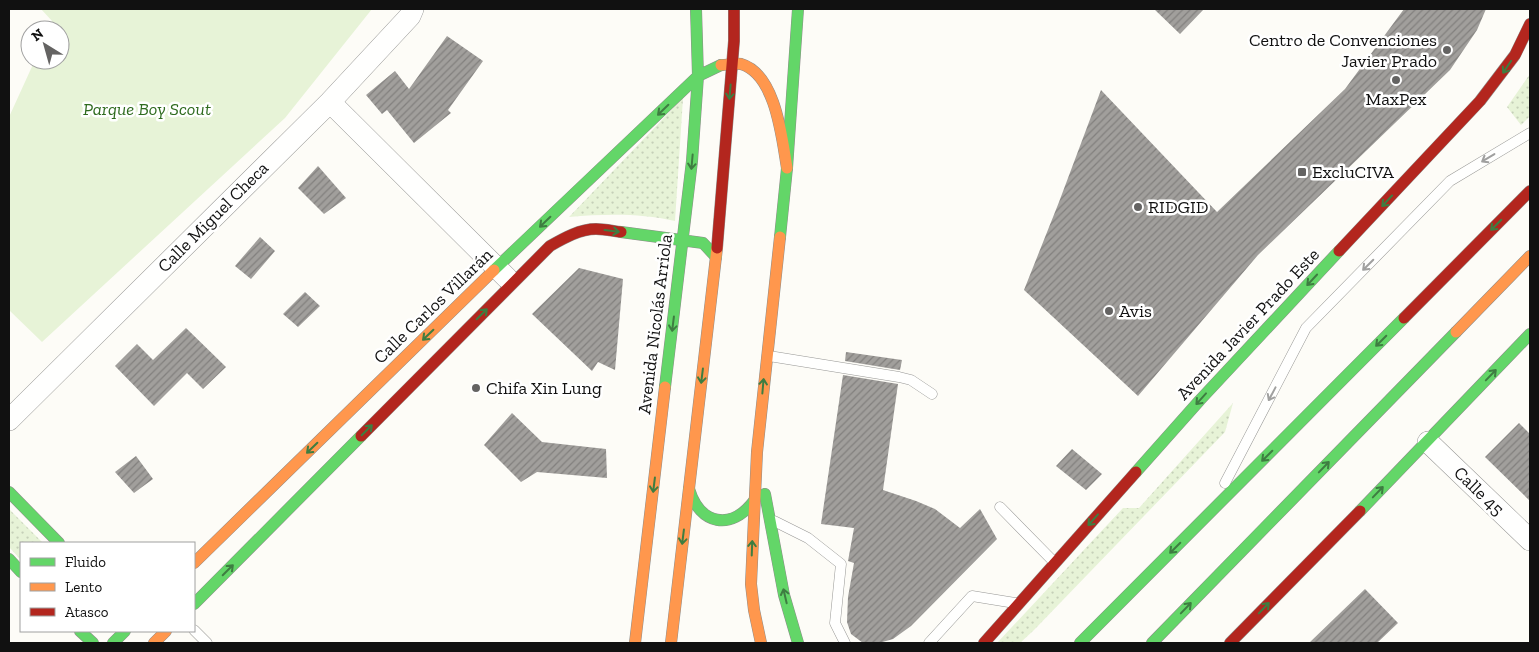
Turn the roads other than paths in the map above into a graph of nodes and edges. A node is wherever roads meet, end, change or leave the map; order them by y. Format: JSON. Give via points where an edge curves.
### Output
{"nodes":[{"id":1,"x":413,"y":9,"type":"edge"},
{"id":2,"x":696,"y":9,"type":"edge"},
{"id":3,"x":734,"y":9,"type":"edge"},
{"id":4,"x":798,"y":9,"type":"edge"},
{"id":5,"x":1530,"y":24,"type":"edge"},
{"id":6,"x":732,"y":62,"type":"junction"},
{"id":7,"x":698,"y":76,"type":"junction"},
{"id":8,"x":330,"y":102,"type":"junction"},
{"id":9,"x":1530,"y":133,"type":"edge"},
{"id":10,"x":787,"y":168,"type":"junction"},
{"id":11,"x":1530,"y":191,"type":"edge"},
{"id":12,"x":683,"y":240,"type":"junction"},
{"id":13,"x":1530,"y":256,"type":"edge"},
{"id":14,"x":716,"y":257,"type":"junction"},
{"id":15,"x":496,"y":268,"type":"junction"},
{"id":16,"x":512,"y":284,"type":"junction"},
{"id":17,"x":1530,"y":334,"type":"edge"},
{"id":18,"x":766,"y":355,"type":"junction"},
{"id":19,"x":932,"y":394,"type":"dead end"},
{"id":20,"x":9,"y":420,"type":"edge"},
{"id":21,"x":1428,"y":442,"type":"junction"},
{"id":22,"x":757,"y":452,"type":"junction"},
{"id":23,"x":689,"y":488,"type":"junction"},
{"id":24,"x":9,"y":492,"type":"edge"},
{"id":25,"x":754,"y":501,"type":"junction"},
{"id":26,"x":1000,"y":508,"type":"dead end"},
{"id":27,"x":1209,"y":514,"type":"junction"},
{"id":28,"x":770,"y":518,"type":"junction"},
{"id":29,"x":1530,"y":540,"type":"edge"},
{"id":30,"x":59,"y":542,"type":"edge"},
{"id":31,"x":9,"y":559,"type":"edge"},
{"id":32,"x":195,"y":562,"type":"edge"},
{"id":33,"x":1055,"y":562,"type":"junction"},
{"id":34,"x":20,"y":571,"type":"edge"},
{"id":35,"x":195,"y":603,"type":"edge"},
{"id":36,"x":1019,"y":603,"type":"junction"},
{"id":37,"x":195,"y":631,"type":"edge"},
{"id":38,"x":81,"y":632,"type":"edge"},
{"id":39,"x":124,"y":632,"type":"edge"},
{"id":40,"x":165,"y":632,"type":"edge"},
{"id":41,"x":156,"y":641,"type":"edge"},
{"id":42,"x":93,"y":643,"type":"edge"},
{"id":43,"x":113,"y":643,"type":"edge"},
{"id":44,"x":207,"y":643,"type":"edge"},
{"id":45,"x":635,"y":643,"type":"edge"},
{"id":46,"x":671,"y":643,"type":"edge"},
{"id":47,"x":761,"y":643,"type":"edge"},
{"id":48,"x":798,"y":643,"type":"edge"},
{"id":49,"x":845,"y":643,"type":"edge"},
{"id":50,"x":929,"y":643,"type":"edge"},
{"id":51,"x":984,"y":643,"type":"edge"},
{"id":52,"x":1080,"y":643,"type":"edge"},
{"id":53,"x":1152,"y":643,"type":"edge"},
{"id":54,"x":1230,"y":643,"type":"edge"}],
"edges":[{"from":1,"to":8,"type":"street","name":"Calle Miguel Checa"},
{"from":2,"to":7,"type":"main road","name":"Avenida Nicolás Arriola"},
{"from":3,"to":6,"type":"main road"},
{"from":4,"to":10,"type":"main road"},
{"from":5,"to":33,"type":"main road","name":"Avenida Javier Prado Este","one_way":true,"via":[[1515,56],[1480,102],[1200,400]]},
{"from":6,"to":7,"type":"main road","name":"Calle Carlos Villarán","via":[[718,65]]},
{"from":6,"to":10,"type":"main road","via":[[756,73],[770,93],[779,119]]},
{"from":6,"to":14,"type":"main road","one_way":true},
{"from":7,"to":12,"type":"main road","name":"Avenida Nicolás Arriola","one_way":true},
{"from":7,"to":15,"type":"main road","name":"Calle Carlos Villarán","one_way":true},
{"from":8,"to":15,"type":"street"},
{"from":8,"to":20,"type":"street","name":"Calle Miguel Checa"},
{"from":9,"to":27,"type":"lane","one_way":true,"via":[[1450,181],[1306,328]]},
{"from":10,"to":18,"type":"main road"},
{"from":11,"to":27,"type":"main road","one_way":true},
{"from":12,"to":14,"type":"main road","via":[[703,243]]},
{"from":16,"to":12,"type":"main road","one_way":true,"via":[[550,246],[583,230],[596,228]]},
{"from":12,"to":45,"type":"main road","name":"Avenida Nicolás Arriola","one_way":true},
{"from":53,"to":13,"type":"main road","one_way":true},
{"from":14,"to":23,"type":"main road","one_way":true},
{"from":15,"to":16,"type":"street"},
{"from":15,"to":32,"type":"main road","name":"Calle Carlos Villarán","one_way":true},
{"from":35,"to":16,"type":"main road","one_way":true},
{"from":21,"to":17,"type":"main road","one_way":true},
{"from":18,"to":19,"type":"lane","via":[[899,377],[911,380]]},
{"from":22,"to":18,"type":"main road","one_way":true},
{"from":21,"to":29,"type":"street","name":"Calle 45"},
{"from":54,"to":21,"type":"main road","one_way":true},
{"from":22,"to":25,"type":"main road"},
{"from":22,"to":28,"type":"main road"},
{"from":23,"to":25,"type":"main road","via":[[697,509],[716,520],[738,517]]},
{"from":23,"to":46,"type":"main road","one_way":true},
{"from":24,"to":30,"type":"main road"},
{"from":47,"to":25,"type":"main road","one_way":true,"via":[[751,584]]},
{"from":26,"to":33,"type":"lane"},
{"from":27,"to":52,"type":"main road","one_way":true},
{"from":48,"to":28,"type":"main road","one_way":true,"via":[[784,595]]},
{"from":28,"to":49,"type":"lane","via":[[808,538],[841,564],[835,623]]},
{"from":31,"to":34,"type":"main road"},
{"from":33,"to":36,"type":"main road","name":"Avenida Javier Prado Este"},
{"from":36,"to":50,"type":"lane","via":[[972,596]]},
{"from":36,"to":51,"type":"main road","name":"Avenida Javier Prado Este"},
{"from":37,"to":44,"type":"lane"},
{"from":38,"to":42,"type":"main road"},
{"from":39,"to":43,"type":"main road"},
{"from":40,"to":41,"type":"main road"}]}
